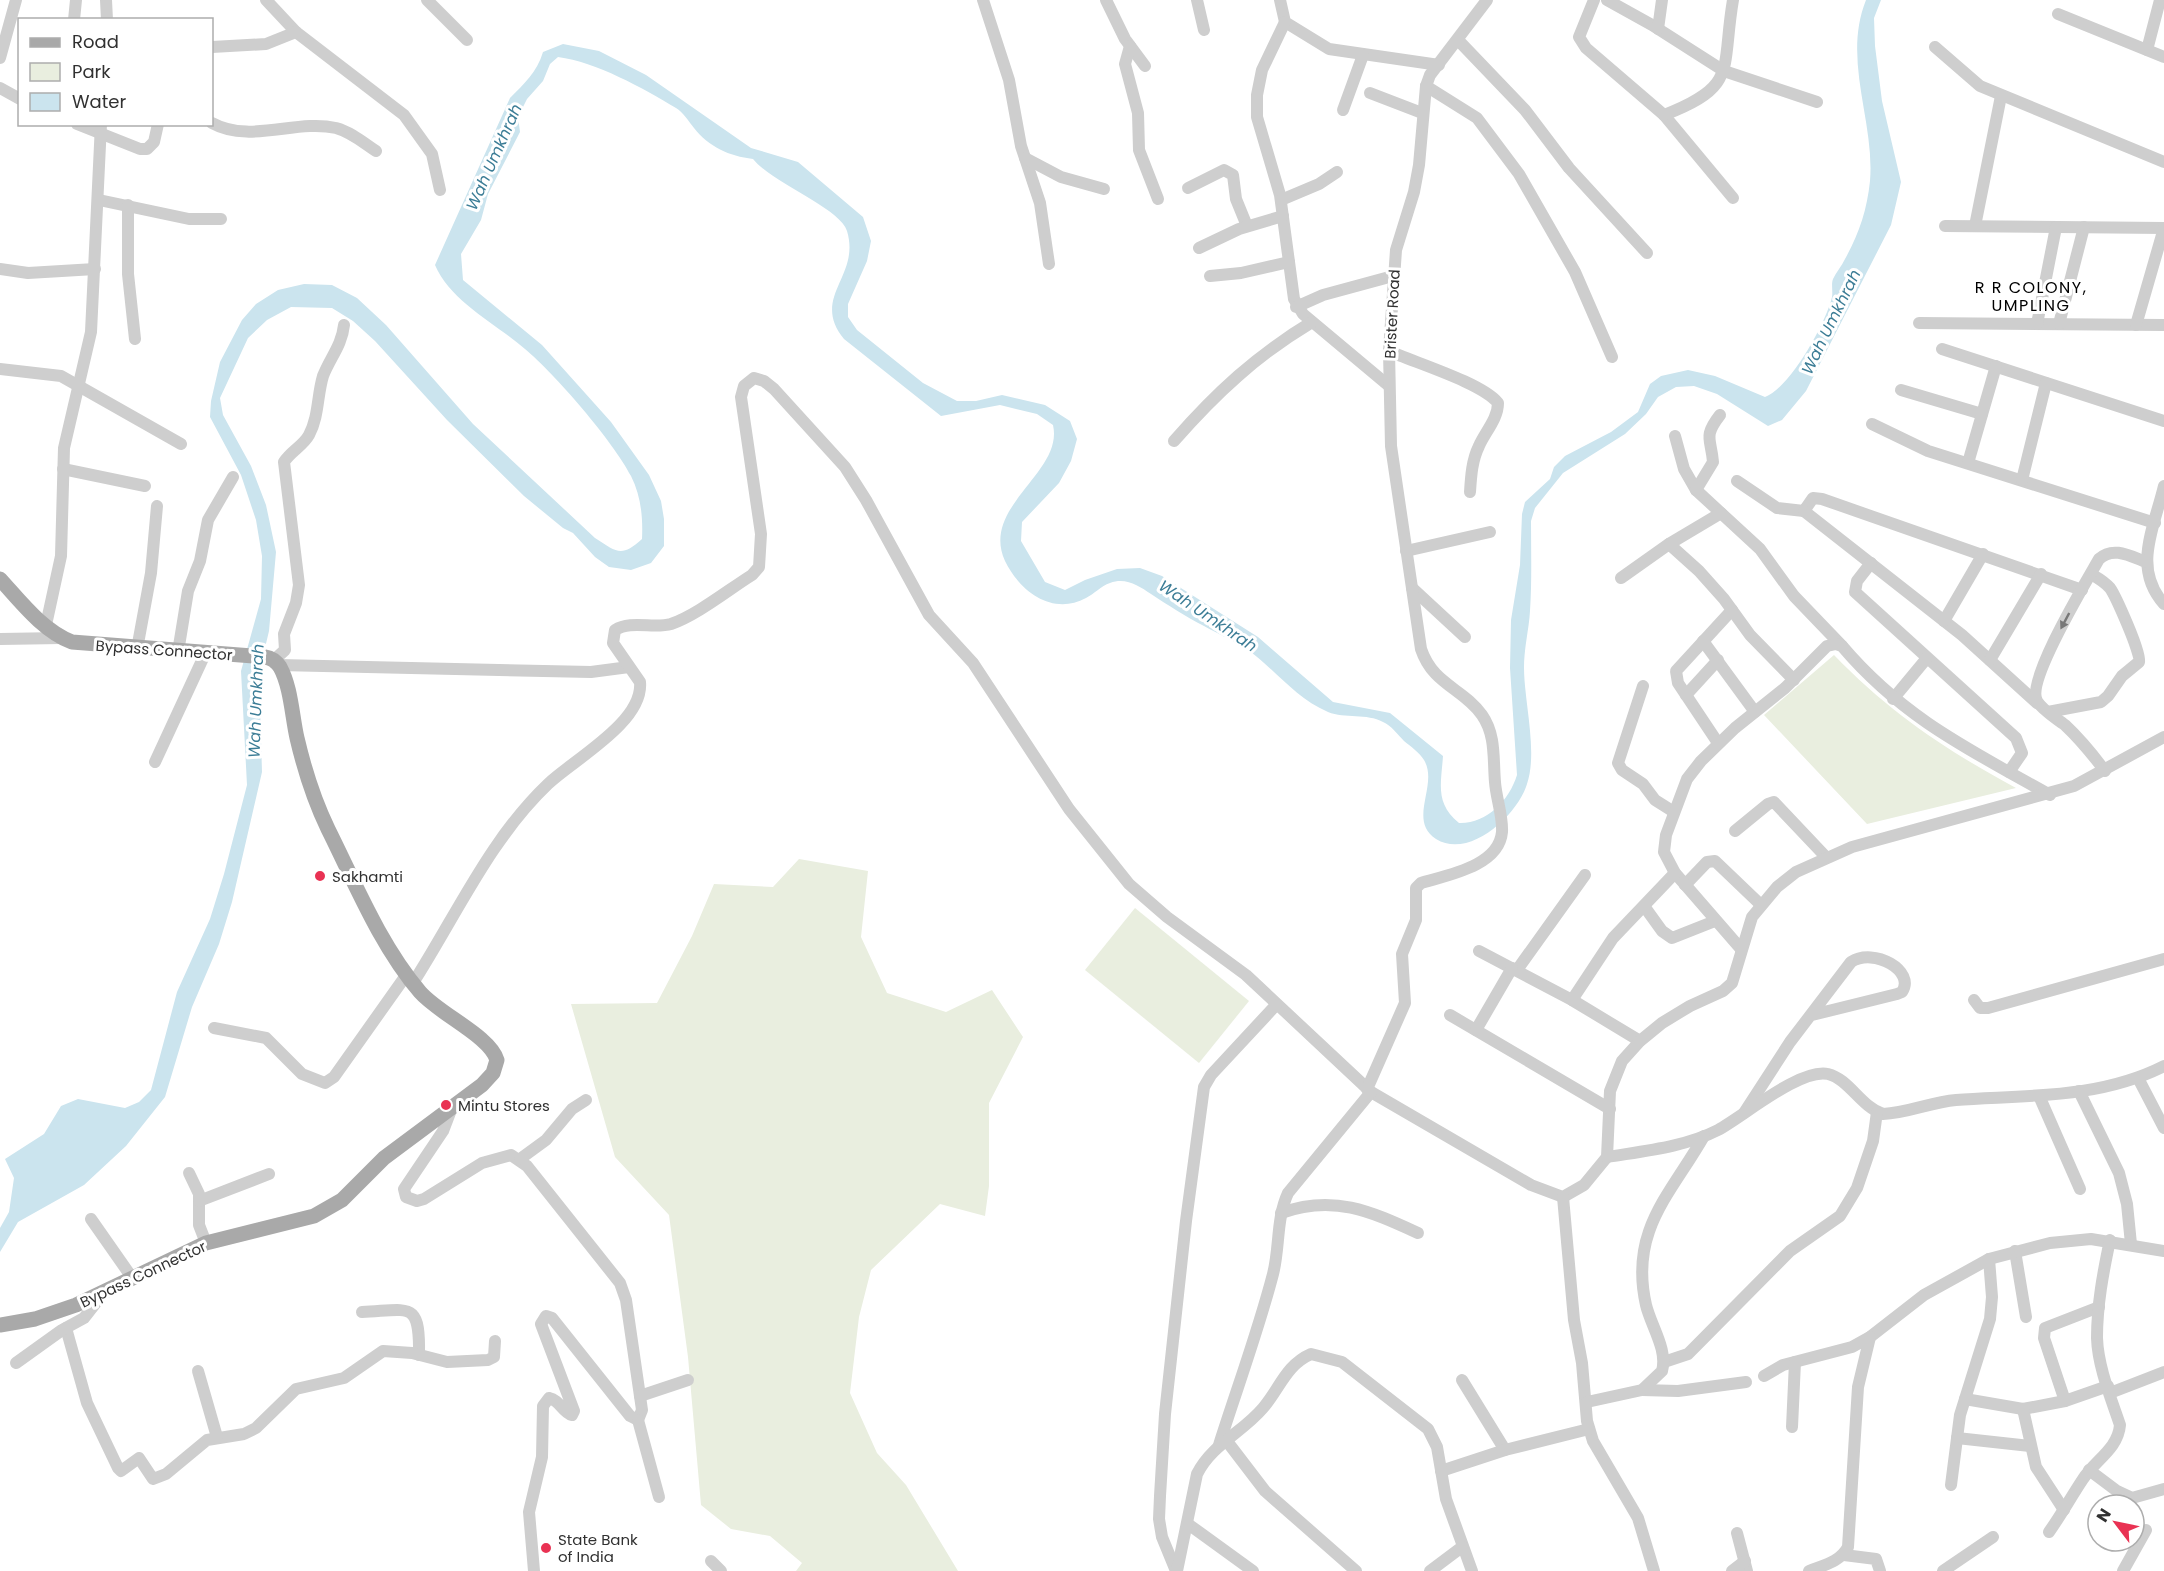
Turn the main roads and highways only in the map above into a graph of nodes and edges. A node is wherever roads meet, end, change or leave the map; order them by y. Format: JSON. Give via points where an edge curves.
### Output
{"nodes":[{"id":1,"x":0,"y":579,"type":"edge"},
{"id":2,"x":0,"y":1325,"type":"edge"}],
"edges":[{"from":1,"to":2,"type":"main road","name":"Bypass Connector","via":[[62,638],[84,644],[272,661],[286,688],[297,741],[326,825],[364,901],[410,978],[438,1009],[484,1041],[497,1060],[494,1073],[384,1158],[350,1193],[329,1208],[295,1222],[206,1244],[57,1313]]}]}
